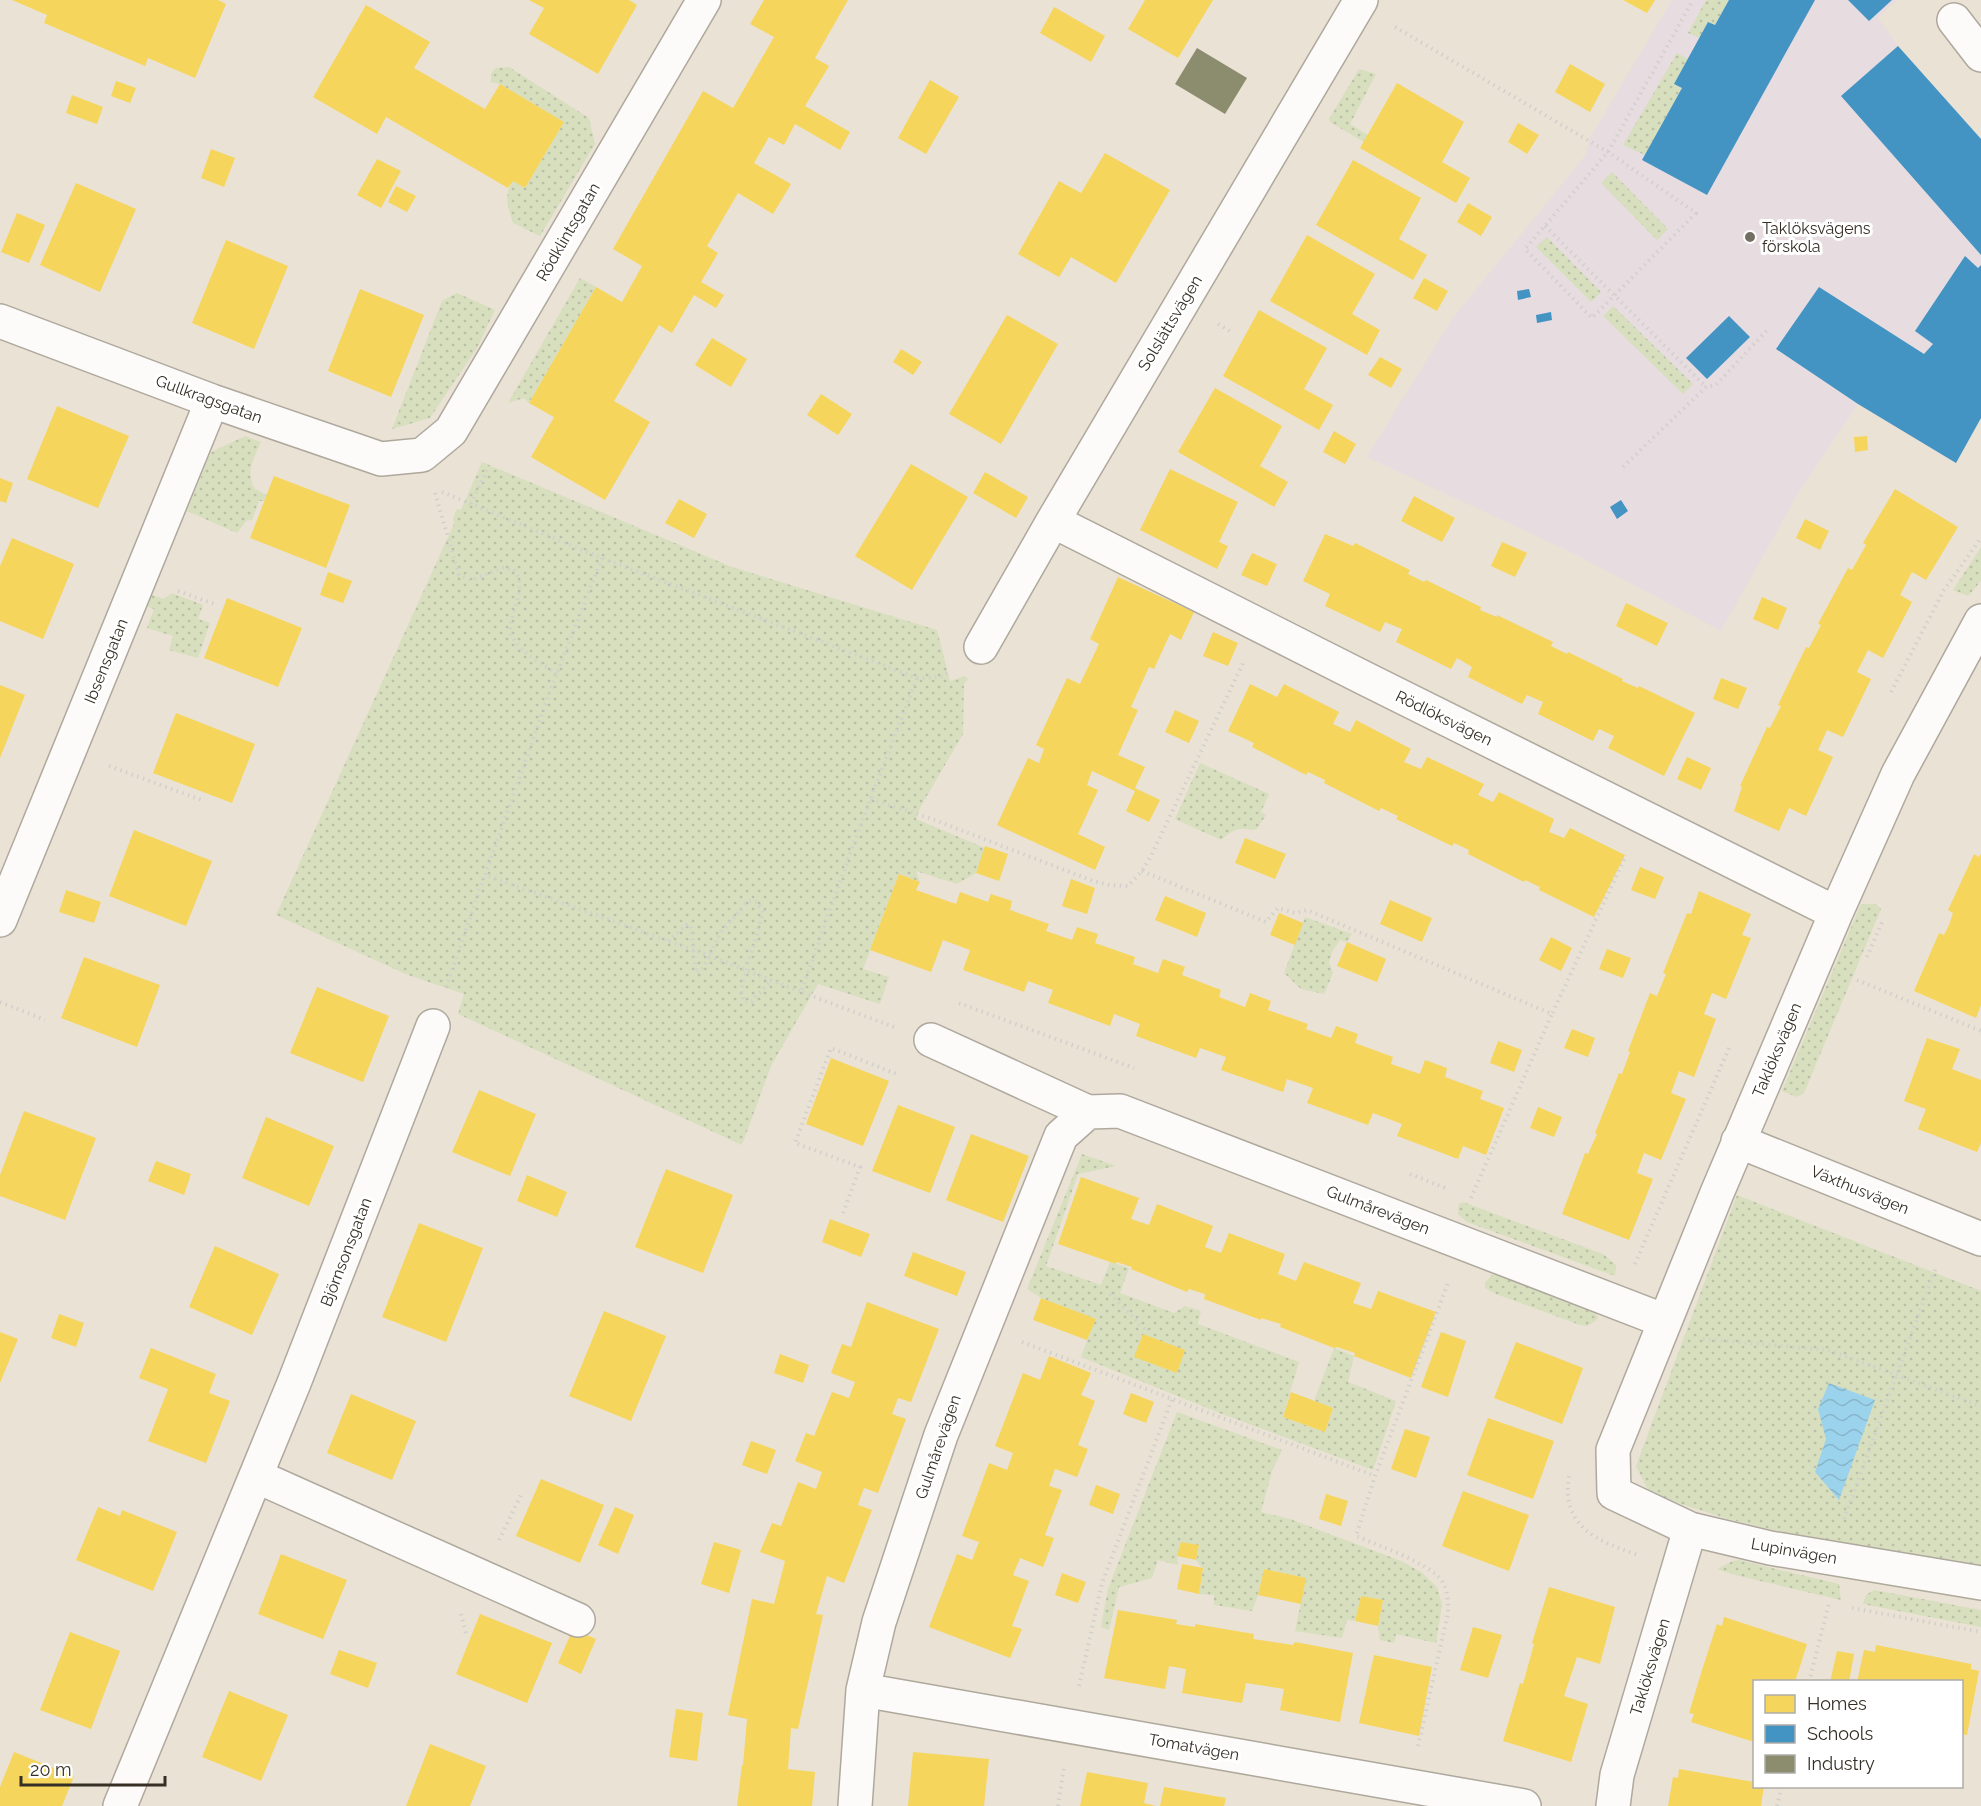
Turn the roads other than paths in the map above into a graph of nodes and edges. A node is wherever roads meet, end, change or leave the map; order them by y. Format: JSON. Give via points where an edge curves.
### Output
{"nodes":[{"id":1,"x":704,"y":0,"type":"edge"},
{"id":2,"x":1359,"y":2,"type":"edge"},
{"id":3,"x":1954,"y":20,"type":"dead end"},
{"id":4,"x":1981,"y":55,"type":"edge"},
{"id":5,"x":0,"y":321,"type":"edge"},
{"id":6,"x":212,"y":401,"type":"junction"},
{"id":7,"x":422,"y":454,"type":"joint"},
{"id":8,"x":1053,"y":521,"type":"junction"},
{"id":9,"x":1981,"y":621,"type":"edge"},
{"id":10,"x":981,"y":647,"type":"road end"},
{"id":11,"x":1836,"y":913,"type":"junction"},
{"id":12,"x":0,"y":920,"type":"edge"},
{"id":13,"x":433,"y":1026,"type":"road end"},
{"id":14,"x":931,"y":1040,"type":"road end"},
{"id":15,"x":1088,"y":1112,"type":"junction"},
{"id":16,"x":1738,"y":1141,"type":"junction"},
{"id":17,"x":1966,"y":1233,"type":"edge"},
{"id":18,"x":1665,"y":1321,"type":"junction"},
{"id":19,"x":256,"y":1476,"type":"junction"},
{"id":20,"x":1614,"y":1493,"type":"joint"},
{"id":21,"x":1690,"y":1529,"type":"junction"},
{"id":22,"x":1981,"y":1583,"type":"edge"},
{"id":23,"x":578,"y":1620,"type":"dead end"},
{"id":24,"x":864,"y":1690,"type":"junction"},
{"id":25,"x":120,"y":1806,"type":"edge"},
{"id":26,"x":855,"y":1806,"type":"edge"},
{"id":27,"x":1524,"y":1806,"type":"edge"},
{"id":28,"x":1613,"y":1806,"type":"edge"}],
"edges":[{"from":1,"to":7,"type":"street","name":"Rödklintsgatan","via":[[452,431]]},
{"from":2,"to":8,"type":"street","name":"Solslättsvägen"},
{"from":3,"to":4,"type":"street"},
{"from":5,"to":6,"type":"street","name":"Gullkragsgatan"},
{"from":6,"to":7,"type":"street","name":"Gullkragsgatan","via":[[381,459]]},
{"from":6,"to":12,"type":"street","name":"Ibsensgatan"},
{"from":8,"to":10,"type":"street","name":"Solslättsvägen"},
{"from":8,"to":11,"type":"street","name":"Rödlöksvägen"},
{"from":9,"to":11,"type":"street","name":"Taklöksvägen","via":[[1898,774]]},
{"from":11,"to":16,"type":"street","name":"Taklöksvägen"},
{"from":13,"to":19,"type":"street","name":"Björnsonsgatan"},
{"from":14,"to":15,"type":"street","name":"Gulmårevägen"},
{"from":15,"to":18,"type":"street","name":"Gulmårevägen","via":[[1120,1111]]},
{"from":15,"to":24,"type":"street","name":"Gulmårevägen","via":[[1061,1136],[983,1327],[937,1446],[879,1622]]},
{"from":16,"to":17,"type":"street","name":"Växthusvägen"},
{"from":16,"to":18,"type":"street","name":"Taklöksvägen"},
{"from":18,"to":20,"type":"street","name":"Taklöksvägen","via":[[1613,1450]]},
{"from":19,"to":23,"type":"street"},
{"from":19,"to":25,"type":"street","name":"Björnsonsgatan"},
{"from":20,"to":21,"type":"street","name":"Lupinvägen"},
{"from":21,"to":22,"type":"street","name":"Lupinvägen","via":[[1770,1548]]},
{"from":21,"to":28,"type":"street","name":"Taklöksvägen","via":[[1617,1775]]},
{"from":24,"to":26,"type":"street","name":"Gulmårevägen"},
{"from":24,"to":27,"type":"street","name":"Tomatvägen"}]}
